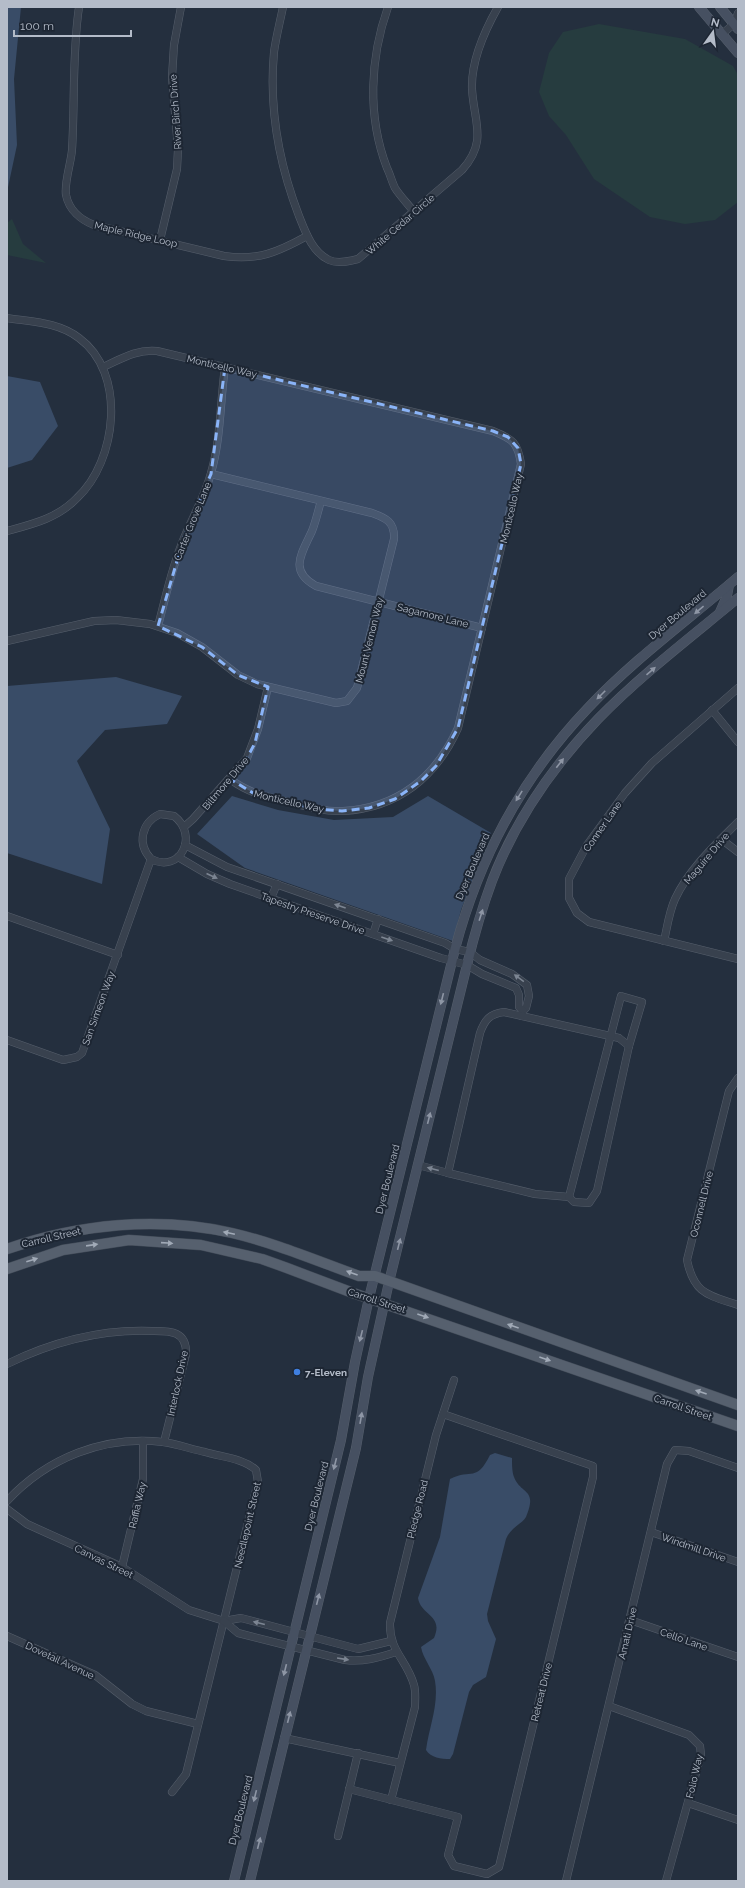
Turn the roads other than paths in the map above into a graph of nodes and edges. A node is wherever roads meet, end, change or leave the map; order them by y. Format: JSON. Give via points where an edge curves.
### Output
{"nodes":[{"id":1,"x":79,"y":7,"type":"edge"},
{"id":2,"x":181,"y":7,"type":"edge"},
{"id":3,"x":283,"y":7,"type":"edge"},
{"id":4,"x":388,"y":7,"type":"edge"},
{"id":5,"x":498,"y":7,"type":"edge"},
{"id":6,"x":699,"y":7,"type":"edge"},
{"id":7,"x":720,"y":7,"type":"edge"},
{"id":8,"x":738,"y":13,"type":"edge"},
{"id":9,"x":737,"y":25,"type":"edge"},
{"id":10,"x":722,"y":34,"type":"junction"},
{"id":11,"x":738,"y":53,"type":"edge"},
{"id":12,"x":414,"y":212,"type":"junction"},
{"id":13,"x":307,"y":236,"type":"junction"},
{"id":14,"x":160,"y":240,"type":"junction"},
{"id":15,"x":7,"y":318,"type":"edge"},
{"id":16,"x":103,"y":367,"type":"junction"},
{"id":17,"x":225,"y":367,"type":"junction"},
{"id":18,"x":211,"y":474,"type":"junction"},
{"id":19,"x":321,"y":501,"type":"junction"},
{"id":20,"x":7,"y":531,"type":"edge"},
{"id":21,"x":738,"y":577,"type":"edge"},
{"id":22,"x":729,"y":585,"type":"junction"},
{"id":23,"x":738,"y":598,"type":"edge"},
{"id":24,"x":378,"y":601,"type":"junction"},
{"id":25,"x":719,"y":614,"type":"junction"},
{"id":26,"x":158,"y":626,"type":"junction"},
{"id":27,"x":482,"y":628,"type":"junction"},
{"id":28,"x":7,"y":641,"type":"edge"},
{"id":29,"x":268,"y":687,"type":"junction"},
{"id":30,"x":738,"y":688,"type":"edge"},
{"id":31,"x":712,"y":710,"type":"junction"},
{"id":32,"x":738,"y":742,"type":"edge"},
{"id":33,"x":230,"y":779,"type":"junction"},
{"id":34,"x":738,"y":822,"type":"edge"},
{"id":35,"x":184,"y":826,"type":"junction"},
{"id":36,"x":721,"y":839,"type":"junction"},
{"id":37,"x":185,"y":844,"type":"junction"},
{"id":38,"x":738,"y":852,"type":"edge"},
{"id":39,"x":178,"y":857,"type":"junction"},
{"id":40,"x":151,"y":859,"type":"junction"},
{"id":41,"x":277,"y":884,"type":"junction"},
{"id":42,"x":271,"y":898,"type":"junction"},
{"id":43,"x":7,"y":916,"type":"edge"},
{"id":44,"x":378,"y":919,"type":"junction"},
{"id":45,"x":373,"y":934,"type":"junction"},
{"id":46,"x":664,"y":941,"type":"junction"},
{"id":47,"x":455,"y":949,"type":"junction"},
{"id":48,"x":470,"y":952,"type":"junction"},
{"id":49,"x":118,"y":955,"type":"junction"},
{"id":50,"x":738,"y":959,"type":"edge"},
{"id":51,"x":452,"y":962,"type":"junction"},
{"id":52,"x":467,"y":965,"type":"junction"},
{"id":53,"x":522,"y":1013,"type":"junction"},
{"id":54,"x":610,"y":1036,"type":"junction"},
{"id":55,"x":7,"y":1040,"type":"edge"},
{"id":56,"x":629,"y":1046,"type":"junction"},
{"id":57,"x":738,"y":1078,"type":"edge"},
{"id":58,"x":418,"y":1165,"type":"junction"},
{"id":59,"x":448,"y":1173,"type":"junction"},
{"id":60,"x":569,"y":1196,"type":"junction"},
{"id":61,"x":129,"y":1224,"type":"junction"},
{"id":62,"x":129,"y":1240,"type":"junction"},
{"id":63,"x":7,"y":1249,"type":"edge"},
{"id":64,"x":7,"y":1269,"type":"edge"},
{"id":65,"x":375,"y":1276,"type":"junction"},
{"id":66,"x":389,"y":1282,"type":"junction"},
{"id":67,"x":369,"y":1298,"type":"junction"},
{"id":68,"x":386,"y":1303,"type":"junction"},
{"id":69,"x":738,"y":1305,"type":"edge"},
{"id":70,"x":7,"y":1364,"type":"edge"},
{"id":71,"x":454,"y":1380,"type":"dead end"},
{"id":72,"x":738,"y":1405,"type":"edge"},
{"id":73,"x":443,"y":1414,"type":"junction"},
{"id":74,"x":738,"y":1426,"type":"edge"},
{"id":75,"x":143,"y":1441,"type":"junction"},
{"id":76,"x":164,"y":1442,"type":"junction"},
{"id":77,"x":738,"y":1468,"type":"edge"},
{"id":78,"x":7,"y":1501,"type":"edge"},
{"id":79,"x":7,"y":1509,"type":"edge"},
{"id":80,"x":651,"y":1532,"type":"junction"},
{"id":81,"x":738,"y":1562,"type":"edge"},
{"id":82,"x":122,"y":1567,"type":"junction"},
{"id":83,"x":630,"y":1620,"type":"junction"},
{"id":84,"x":224,"y":1621,"type":"junction"},
{"id":85,"x":295,"y":1632,"type":"junction"},
{"id":86,"x":7,"y":1636,"type":"edge"},
{"id":87,"x":309,"y":1637,"type":"junction"},
{"id":88,"x":391,"y":1640,"type":"junction"},
{"id":89,"x":291,"y":1646,"type":"junction"},
{"id":90,"x":305,"y":1650,"type":"junction"},
{"id":91,"x":396,"y":1652,"type":"junction"},
{"id":92,"x":738,"y":1657,"type":"edge"},
{"id":93,"x":609,"y":1706,"type":"junction"},
{"id":94,"x":198,"y":1724,"type":"junction"},
{"id":95,"x":284,"y":1738,"type":"junction"},
{"id":96,"x":358,"y":1753,"type":"junction"},
{"id":97,"x":400,"y":1763,"type":"junction"},
{"id":98,"x":349,"y":1789,"type":"junction"},
{"id":99,"x":172,"y":1792,"type":"dead end"},
{"id":100,"x":391,"y":1800,"type":"junction"},
{"id":101,"x":688,"y":1804,"type":"junction"},
{"id":102,"x":738,"y":1820,"type":"edge"},
{"id":103,"x":338,"y":1836,"type":"dead end"},
{"id":104,"x":234,"y":1881,"type":"edge"},
{"id":105,"x":250,"y":1881,"type":"edge"},
{"id":106,"x":566,"y":1881,"type":"edge"},
{"id":107,"x":666,"y":1881,"type":"edge"}],
"edges":[{"from":1,"to":14,"type":"street","name":"Maple Ridge Loop","via":[[74,38],[72,151],[66,195],[73,212],[84,221]]},
{"from":2,"to":14,"type":"street","name":"River Birch Drive","via":[[174,45],[172,77],[178,149],[177,169]]},
{"from":3,"to":13,"type":"street","name":"White Cedar Circle","via":[[274,52],[278,149],[289,189]]},
{"from":4,"to":12,"type":"street","via":[[380,30],[374,67],[374,108],[380,149],[395,188]]},
{"from":5,"to":12,"type":"street","name":"White Cedar Circle","via":[[484,30],[476,62],[472,88],[478,124],[478,143],[472,159]]},
{"from":6,"to":10,"type":"main road"},
{"from":7,"to":9,"type":"main road"},
{"from":8,"to":9,"type":"street"},
{"from":9,"to":10,"type":"street"},
{"from":10,"to":11,"type":"main road"},
{"from":12,"to":13,"type":"street","name":"White Cedar Circle","via":[[358,259],[339,262],[328,260],[317,251]]},
{"from":13,"to":14,"type":"street","name":"Maple Ridge Loop","via":[[282,250],[242,259]]},
{"from":15,"to":16,"type":"street","via":[[43,322],[67,330],[85,343]]},
{"from":16,"to":17,"type":"street","name":"Monticello Way","via":[[134,352],[146,350]]},
{"from":16,"to":20,"type":"street","via":[[110,402],[110,435],[106,452],[89,485],[66,508],[47,519]]},
{"from":17,"to":18,"type":"street","name":"Carter Grove Lane","via":[[216,452]]},
{"from":17,"to":27,"type":"street","name":"Monticello Way","via":[[493,431],[508,437],[518,448],[521,464]]},
{"from":18,"to":19,"type":"street","name":"Mount Vernon Way"},
{"from":18,"to":26,"type":"street","name":"Carter Grove Lane","via":[[202,502],[177,557]]},
{"from":19,"to":24,"type":"street","name":"Mount Vernon Way","via":[[372,513],[392,524],[394,539]]},
{"from":19,"to":24,"type":"street","name":"Sagamore Lane","via":[[312,530],[300,554],[301,571],[306,581],[316,586]]},
{"from":21,"to":22,"type":"main road","name":"Dyer Boulevard"},
{"from":22,"to":25,"type":"main road"},
{"from":22,"to":47,"type":"main road","name":"Dyer Boulevard","one_way":true,"via":[[609,687],[559,739],[538,766],[497,834],[465,912]]},
{"from":23,"to":25,"type":"main road"},
{"from":24,"to":27,"type":"street","name":"Sagamore Lane"},
{"from":24,"to":29,"type":"street","name":"Mount Vernon Way","via":[[357,688],[347,701],[336,703]]},
{"from":48,"to":25,"type":"main road","one_way":true,"via":[[493,879],[510,842],[551,776],[621,697]]},
{"from":26,"to":28,"type":"street","name":"Mount Vernon Way","via":[[116,620],[94,621]]},
{"from":26,"to":29,"type":"street","name":"Mount Vernon Way","via":[[202,647],[238,675]]},
{"from":27,"to":33,"type":"street","name":"Monticello Way","via":[[458,728],[449,747],[436,766],[421,781],[395,799],[369,808],[342,811],[316,809],[253,793]]},
{"from":29,"to":33,"type":"street","name":"Biltmore Drive","via":[[248,758]]},
{"from":30,"to":31,"type":"street","name":"Conner Lane"},
{"from":31,"to":32,"type":"street"},
{"from":31,"to":46,"type":"street","name":"Conner Lane","via":[[652,763],[625,793],[587,845],[569,879],[569,898],[577,913],[589,922]]},
{"from":33,"to":35,"type":"street","name":"Biltmore Drive"},
{"from":34,"to":36,"type":"street","name":"Maguire Drive"},
{"from":35,"to":37,"type":"street"},
{"from":35,"to":40,"type":"street","via":[[174,816],[167,814],[153,818],[145,827],[142,838],[146,854]]},
{"from":36,"to":38,"type":"street"},
{"from":36,"to":46,"type":"street","name":"Maguire Drive","via":[[682,886],[674,901]]},
{"from":37,"to":39,"type":"street"},
{"from":37,"to":41,"type":"street","name":"Tapestry Preserve Drive","via":[[228,867]]},
{"from":39,"to":40,"type":"street","via":[[165,863]]},
{"from":39,"to":42,"type":"street","name":"Tapestry Preserve Drive","one_way":true,"via":[[207,874]]},
{"from":40,"to":49,"type":"street","name":"San Simeon Way"},
{"from":41,"to":42,"type":"street"},
{"from":44,"to":41,"type":"street","name":"Tapestry Preserve Drive","one_way":true},
{"from":42,"to":45,"type":"street","name":"Tapestry Preserve Drive"},
{"from":43,"to":49,"type":"street"},
{"from":44,"to":45,"type":"street"},
{"from":44,"to":47,"type":"street","name":"Tapestry Preserve Drive"},
{"from":45,"to":51,"type":"street","name":"Tapestry Preserve Drive","one_way":true},
{"from":46,"to":50,"type":"street","name":"Conner Lane"},
{"from":47,"to":48,"type":"street","name":"Tapestry Preserve Drive"},
{"from":47,"to":51,"type":"main road","name":"Dyer Boulevard"},
{"from":48,"to":52,"type":"main road"},
{"from":53,"to":48,"type":"street","one_way":true,"via":[[529,996],[527,985],[512,974],[480,960]]},
{"from":49,"to":55,"type":"street","name":"San Simeon Way","via":[[82,1053],[78,1057],[63,1060]]},
{"from":51,"to":52,"type":"street","name":"Tapestry Preserve Drive"},
{"from":51,"to":65,"type":"main road","name":"Dyer Boulevard","one_way":true},
{"from":52,"to":53,"type":"street","name":"Tapestry Preserve Drive","via":[[516,988]]},
{"from":58,"to":52,"type":"main road","one_way":true},
{"from":53,"to":54,"type":"street"},
{"from":53,"to":59,"type":"street","via":[[493,1013],[485,1020]]},
{"from":54,"to":56,"type":"street","via":[[619,1038]]},
{"from":54,"to":56,"type":"street","via":[[621,996],[642,1002]]},
{"from":54,"to":60,"type":"street"},
{"from":56,"to":60,"type":"street","via":[[597,1191],[589,1203],[574,1202]]},
{"from":57,"to":69,"type":"street","name":"Oconnell Drive","via":[[728,1091],[687,1260],[690,1275],[696,1286],[707,1294]]},
{"from":59,"to":58,"type":"street","one_way":true},
{"from":66,"to":58,"type":"main road","one_way":true},
{"from":59,"to":60,"type":"street","via":[[535,1194]]},
{"from":61,"to":62,"type":"main road"},
{"from":61,"to":63,"type":"main road","name":"Carroll Street","via":[[66,1232]]},
{"from":65,"to":61,"type":"main road","name":"Carroll Street","one_way":true,"via":[[359,1276],[262,1241],[232,1233],[195,1226]]},
{"from":64,"to":62,"type":"main road","name":"Carroll Street","one_way":true,"via":[[63,1250]]},
{"from":62,"to":67,"type":"main road","name":"Carroll Street","one_way":true,"via":[[200,1245],[262,1259]]},
{"from":65,"to":66,"type":"main road","name":"Carroll Street"},
{"from":65,"to":67,"type":"main road","name":"Dyer Boulevard"},
{"from":66,"to":68,"type":"main road"},
{"from":72,"to":66,"type":"main road","name":"Carroll Street","one_way":true},
{"from":67,"to":68,"type":"main road","name":"Carroll Street"},
{"from":67,"to":85,"type":"main road","name":"Dyer Boulevard","one_way":true,"via":[[354,1362],[341,1440]]},
{"from":68,"to":74,"type":"main road","name":"Carroll Street","one_way":true},
{"from":87,"to":68,"type":"main road","one_way":true,"via":[[356,1448],[368,1377]]},
{"from":70,"to":76,"type":"street","name":"Interlock Drive","via":[[35,1351],[88,1336],[140,1330],[176,1334],[184,1342],[186,1354]]},
{"from":71,"to":73,"type":"street","name":"Pledge Road"},
{"from":73,"to":88,"type":"street","name":"Pledge Road","via":[[413,1524],[390,1623]]},
{"from":73,"to":100,"type":"street","name":"Retreat Drive","via":[[593,1466],[593,1477],[499,1868],[488,1874],[454,1866],[448,1855],[458,1817]]},
{"from":75,"to":76,"type":"street","name":"Needlepoint Street"},
{"from":75,"to":78,"type":"street","name":"Needlepoint Street","via":[[101,1445],[62,1459],[38,1473]]},
{"from":75,"to":82,"type":"street","name":"Raffia Way","via":[[144,1478]]},
{"from":76,"to":84,"type":"street","name":"Needlepoint Street","via":[[244,1462],[256,1470],[258,1475]]},
{"from":77,"to":80,"type":"street","name":"Amati Drive","via":[[689,1451],[675,1450],[667,1464]]},
{"from":79,"to":82,"type":"street","name":"Canvas Street","via":[[27,1524]]},
{"from":80,"to":81,"type":"street","name":"Windmill Drive"},
{"from":80,"to":83,"type":"street","name":"Amati Drive"},
{"from":82,"to":84,"type":"street","name":"Canvas Street","via":[[189,1610]]},
{"from":83,"to":92,"type":"street","name":"Cello Lane"},
{"from":83,"to":93,"type":"street","name":"Amati Drive"},
{"from":85,"to":84,"type":"street","name":"Canvas Street","one_way":true,"via":[[241,1618]]},
{"from":84,"to":89,"type":"street","name":"Canvas Street","via":[[238,1633]]},
{"from":84,"to":94,"type":"street","name":"Needlepoint Street"},
{"from":85,"to":87,"type":"street"},
{"from":85,"to":89,"type":"main road","name":"Dyer Boulevard"},
{"from":86,"to":94,"type":"street","name":"Dovetail Avenue","via":[[95,1675],[132,1704],[146,1711]]},
{"from":87,"to":88,"type":"street","via":[[358,1649]]},
{"from":87,"to":90,"type":"main road"},
{"from":88,"to":91,"type":"street","name":"Pledge Road"},
{"from":89,"to":90,"type":"street"},
{"from":89,"to":104,"type":"main road","name":"Dyer Boulevard","one_way":true},
{"from":90,"to":91,"type":"street","one_way":true,"via":[[358,1661],[371,1660]]},
{"from":95,"to":90,"type":"main road","one_way":true},
{"from":91,"to":97,"type":"street","name":"Pledge Road","via":[[412,1678],[416,1695]]},
{"from":93,"to":101,"type":"street","name":"Folio Way","via":[[689,1735],[697,1741],[701,1755]]},
{"from":93,"to":106,"type":"street","name":"Amati Drive"},
{"from":94,"to":99,"type":"street","name":"Needlepoint Street","via":[[186,1774]]},
{"from":95,"to":96,"type":"street"},
{"from":105,"to":95,"type":"main road","one_way":true},
{"from":96,"to":97,"type":"street"},
{"from":96,"to":98,"type":"street"},
{"from":97,"to":100,"type":"street","name":"Pledge Road"},
{"from":98,"to":100,"type":"street","name":"Retreat Drive"},
{"from":98,"to":103,"type":"street"},
{"from":101,"to":102,"type":"street"},
{"from":101,"to":107,"type":"street","name":"Folio Way"}]}
